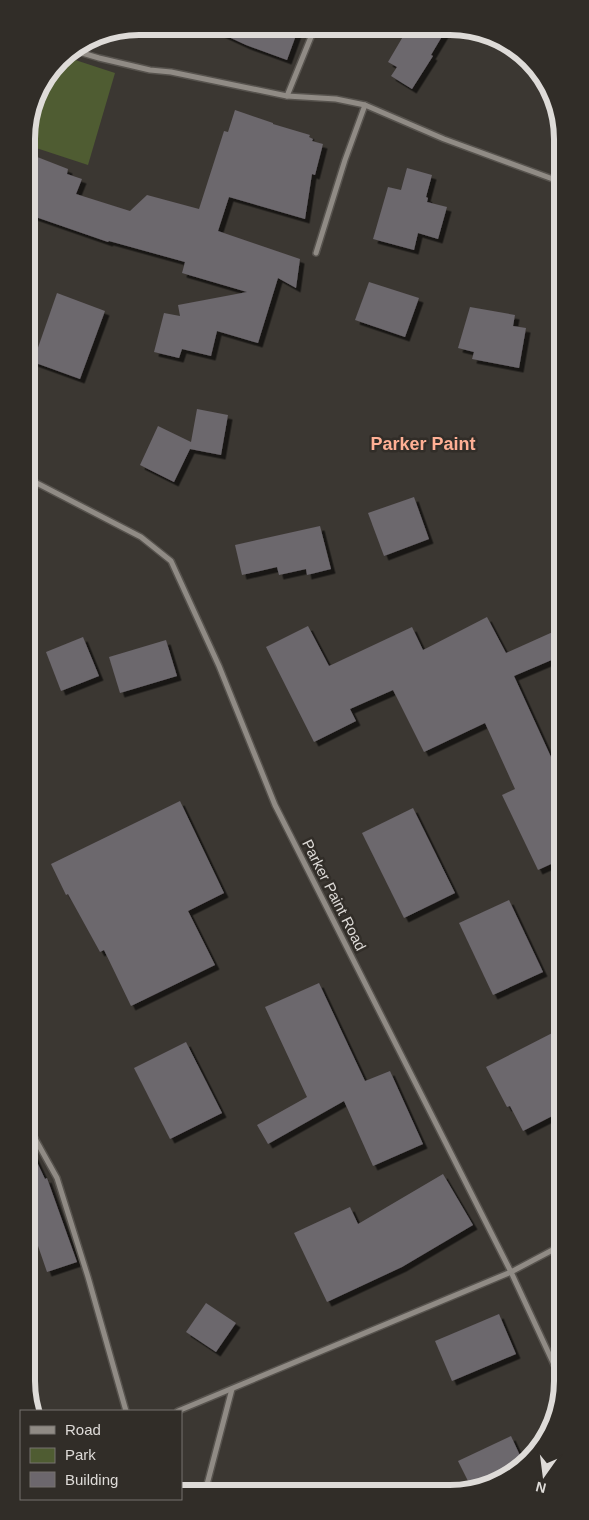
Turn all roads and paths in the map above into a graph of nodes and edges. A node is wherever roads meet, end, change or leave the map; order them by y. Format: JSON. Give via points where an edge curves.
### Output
{"nodes":[{"id":1,"x":312,"y":35,"type":"edge"},
{"id":2,"x":81,"y":53,"type":"edge"},
{"id":3,"x":287,"y":96,"type":"junction"},
{"id":4,"x":365,"y":105,"type":"junction"},
{"id":5,"x":554,"y":179,"type":"edge"},
{"id":6,"x":316,"y":254,"type":"dead end"},
{"id":7,"x":35,"y":482,"type":"edge"},
{"id":8,"x":35,"y":1139,"type":"edge"},
{"id":9,"x":554,"y":1249,"type":"edge"},
{"id":10,"x":511,"y":1272,"type":"junction"},
{"id":11,"x":554,"y":1366,"type":"edge"},
{"id":12,"x":232,"y":1389,"type":"junction"},
{"id":13,"x":126,"y":1410,"type":"edge"},
{"id":14,"x":180,"y":1410,"type":"edge"},
{"id":15,"x":207,"y":1485,"type":"edge"}],
"edges":[{"from":1,"to":3,"type":"street"},
{"from":2,"to":3,"type":"street","via":[[150,70]]},
{"from":3,"to":4,"type":"street"},
{"from":4,"to":5,"type":"street"},
{"from":4,"to":6,"type":"street"},
{"from":7,"to":10,"type":"street","name":"Parker Paint Road","via":[[141,537],[170,561],[220,666],[275,805]]},
{"from":8,"to":13,"type":"street","via":[[57,1178]]},
{"from":9,"to":10,"type":"street"},
{"from":10,"to":11,"type":"street","name":"Parker Paint Road"},
{"from":10,"to":12,"type":"street"},
{"from":12,"to":14,"type":"street"},
{"from":12,"to":15,"type":"street"}]}
